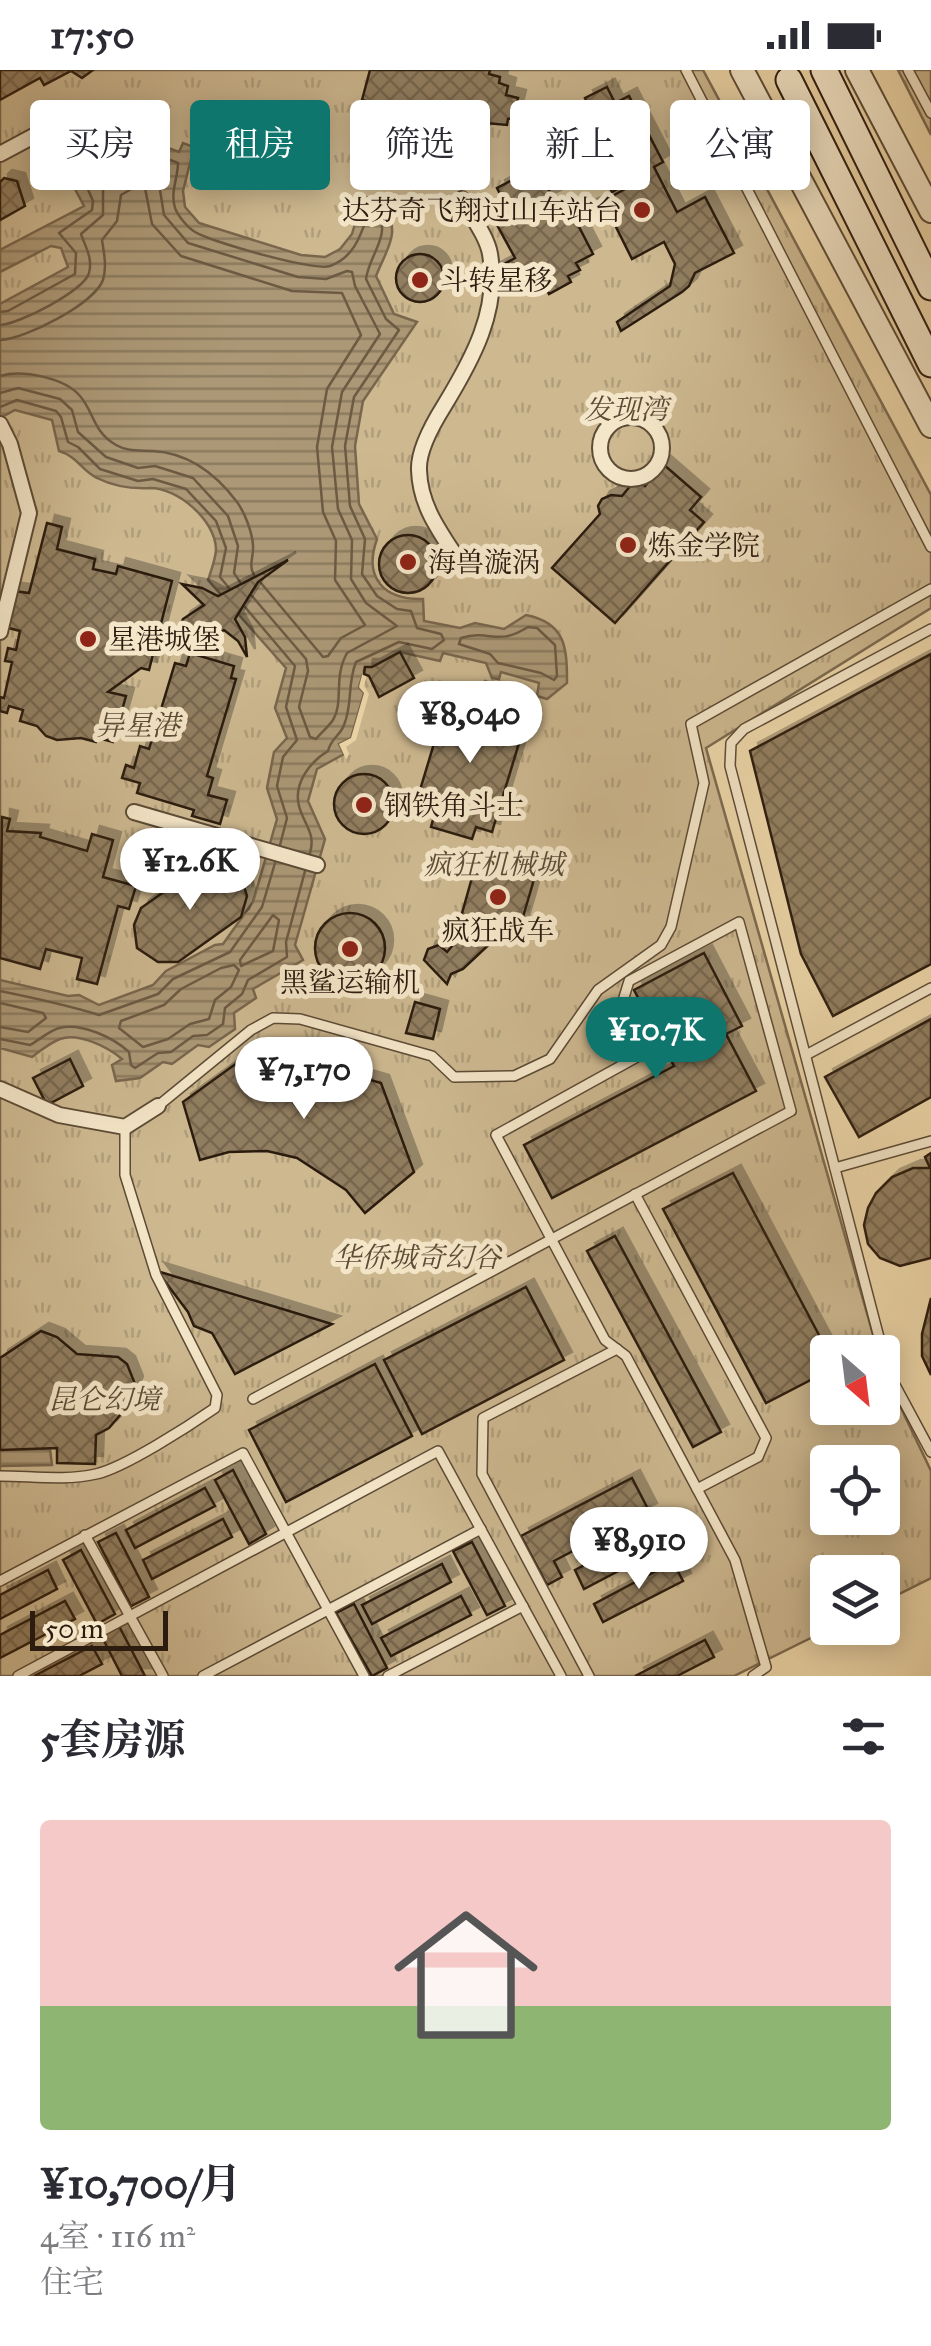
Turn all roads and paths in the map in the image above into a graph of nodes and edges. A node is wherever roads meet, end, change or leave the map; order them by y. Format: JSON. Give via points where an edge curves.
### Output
{"nodes":[{"id":1,"x":686,"y":70,"type":"edge"},
{"id":2,"x":742,"y":70,"type":"edge"},
{"id":3,"x":824,"y":70,"type":"edge"},
{"id":4,"x":858,"y":70,"type":"edge"},
{"id":5,"x":908,"y":70,"type":"edge"},
{"id":6,"x":789,"y":80,"type":"dead end"},
{"id":7,"x":931,"y":113,"type":"edge"},
{"id":8,"x":30,"y":138,"type":"edge"},
{"id":9,"x":0,"y":154,"type":"edge"},
{"id":10,"x":462,"y":199,"type":"dead end"},
{"id":11,"x":931,"y":211,"type":"edge"},
{"id":12,"x":931,"y":287,"type":"edge"},
{"id":13,"x":931,"y":364,"type":"edge"},
{"id":14,"x":0,"y":424,"type":"edge"},
{"id":15,"x":931,"y":426,"type":"edge"},
{"id":16,"x":600,"y":442,"type":"joint"},
{"id":17,"x":931,"y":547,"type":"edge"},
{"id":18,"x":458,"y":560,"type":"dead end"},
{"id":19,"x":931,"y":588,"type":"edge"},
{"id":20,"x":931,"y":629,"type":"edge"},
{"id":21,"x":0,"y":632,"type":"edge"},
{"id":22,"x":134,"y":812,"type":"dead end"},
{"id":23,"x":318,"y":865,"type":"dead end"},
{"id":24,"x":931,"y":988,"type":"edge"},
{"id":25,"x":806,"y":1056,"type":"junction"},
{"id":26,"x":0,"y":1089,"type":"edge"},
{"id":27,"x":158,"y":1106,"type":"joint"},
{"id":28,"x":125,"y":1127,"type":"junction"},
{"id":29,"x":931,"y":1141,"type":"edge"},
{"id":30,"x":835,"y":1168,"type":"junction"},
{"id":31,"x":636,"y":1194,"type":"junction"},
{"id":32,"x":551,"y":1239,"type":"junction"},
{"id":33,"x":617,"y":1349,"type":"junction"},
{"id":34,"x":253,"y":1399,"type":"dead end"},
{"id":35,"x":931,"y":1452,"type":"edge"},
{"id":36,"x":0,"y":1476,"type":"edge"},
{"id":37,"x":697,"y":1488,"type":"junction"},
{"id":38,"x":480,"y":1529,"type":"junction"},
{"id":39,"x":286,"y":1533,"type":"junction"},
{"id":40,"x":85,"y":1536,"type":"junction"},
{"id":41,"x":0,"y":1581,"type":"edge"},
{"id":42,"x":523,"y":1606,"type":"junction"},
{"id":43,"x":328,"y":1610,"type":"junction"},
{"id":44,"x":129,"y":1617,"type":"junction"},
{"id":45,"x":18,"y":1676,"type":"edge"},
{"id":46,"x":164,"y":1676,"type":"edge"},
{"id":47,"x":203,"y":1676,"type":"edge"},
{"id":48,"x":364,"y":1676,"type":"edge"},
{"id":49,"x":388,"y":1676,"type":"edge"},
{"id":50,"x":561,"y":1676,"type":"edge"},
{"id":51,"x":589,"y":1676,"type":"edge"},
{"id":52,"x":753,"y":1676,"type":"edge"}],
"edges":[{"from":1,"to":17,"type":"lane"},
{"from":2,"to":15,"type":"street"},
{"from":3,"to":12,"type":"main road"},
{"from":4,"to":11,"type":"street"},
{"from":5,"to":7,"type":"lane"},
{"from":6,"to":13,"type":"main road"},
{"from":8,"to":9,"type":"street"},
{"from":10,"to":18,"type":"street","via":[[490,251],[486,327],[434,422],[418,467],[428,514]]},
{"from":14,"to":21,"type":"street","via":[[29,514]]},
{"from":16,"to":16,"type":"street","via":[[610,424],[630,416],[650,422],[662,449],[646,475],[626,479],[603,462]]},
{"from":19,"to":27,"type":"lane","via":[[691,724],[704,783],[672,927],[660,945],[598,990],[550,1059],[514,1076],[454,1077],[432,1056],[300,1019],[272,1018]]},
{"from":20,"to":25,"type":"lane","via":[[744,729],[731,744],[730,766]]},
{"from":22,"to":23,"type":"street"},
{"from":24,"to":25,"type":"lane"},
{"from":25,"to":30,"type":"lane"},
{"from":26,"to":28,"type":"street","via":[[59,1115]]},
{"from":27,"to":28,"type":"street"},
{"from":28,"to":36,"type":"lane","via":[[126,1175],[156,1275],[217,1395],[214,1408],[101,1473]]},
{"from":29,"to":30,"type":"lane"},
{"from":30,"to":35,"type":"lane","via":[[888,1372]]},
{"from":31,"to":32,"type":"lane"},
{"from":31,"to":32,"type":"lane","via":[[791,1110],[740,922],[629,981],[622,1004],[646,1052],[496,1134]]},
{"from":31,"to":37,"type":"lane","via":[[766,1438],[758,1457]]},
{"from":32,"to":33,"type":"lane","via":[[605,1340]]},
{"from":32,"to":34,"type":"lane"},
{"from":33,"to":37,"type":"lane"},
{"from":33,"to":51,"type":"lane","via":[[484,1418],[482,1474]]},
{"from":37,"to":52,"type":"lane","via":[[734,1560],[766,1666]]},
{"from":38,"to":39,"type":"lane","via":[[438,1452]]},
{"from":38,"to":42,"type":"lane"},
{"from":38,"to":43,"type":"lane"},
{"from":39,"to":40,"type":"lane","via":[[243,1453]]},
{"from":39,"to":43,"type":"lane"},
{"from":39,"to":44,"type":"lane"},
{"from":40,"to":41,"type":"lane"},
{"from":40,"to":44,"type":"lane"},
{"from":42,"to":49,"type":"lane"},
{"from":42,"to":50,"type":"lane"},
{"from":43,"to":47,"type":"lane"},
{"from":43,"to":48,"type":"lane"},
{"from":44,"to":45,"type":"lane"},
{"from":44,"to":46,"type":"lane"}]}
